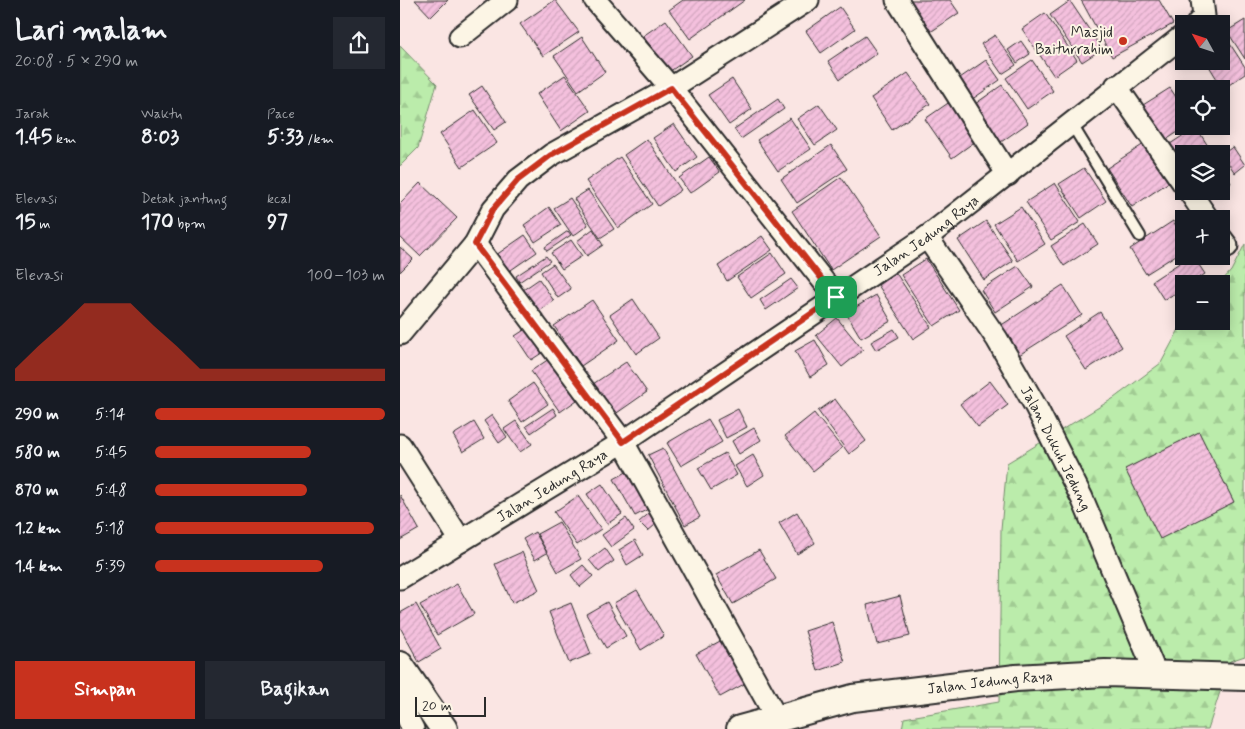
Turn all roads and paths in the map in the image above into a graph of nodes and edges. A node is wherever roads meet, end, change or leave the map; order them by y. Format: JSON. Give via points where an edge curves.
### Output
{"nodes":[{"id":1,"x":507,"y":0,"type":"edge"},
{"id":2,"x":595,"y":0,"type":"edge"},
{"id":3,"x":808,"y":0,"type":"edge"},
{"id":4,"x":897,"y":0,"type":"edge"},
{"id":5,"x":460,"y":37,"type":"dead end"},
{"id":6,"x":1175,"y":42,"type":"edge"},
{"id":7,"x":1116,"y":86,"type":"junction"},
{"id":8,"x":671,"y":88,"type":"junction"},
{"id":9,"x":1071,"y":123,"type":"junction"},
{"id":10,"x":1175,"y":171,"type":"edge"},
{"id":11,"x":1008,"y":175,"type":"junction"},
{"id":12,"x":1140,"y":236,"type":"dead end"},
{"id":13,"x":927,"y":237,"type":"junction"},
{"id":14,"x":475,"y":244,"type":"junction"},
{"id":15,"x":836,"y":297,"type":"junction"},
{"id":16,"x":400,"y":334,"type":"edge"},
{"id":17,"x":623,"y":442,"type":"junction"},
{"id":18,"x":400,"y":445,"type":"edge"},
{"id":19,"x":460,"y":541,"type":"junction"},
{"id":20,"x":400,"y":578,"type":"edge"},
{"id":21,"x":405,"y":672,"type":"edge"},
{"id":22,"x":1156,"y":674,"type":"junction"},
{"id":23,"x":1245,"y":677,"type":"edge"},
{"id":24,"x":777,"y":719,"type":"junction"},
{"id":25,"x":413,"y":729,"type":"edge"},
{"id":26,"x":444,"y":729,"type":"edge"},
{"id":27,"x":740,"y":729,"type":"edge"}],
"edges":[{"from":1,"to":5,"type":"street"},
{"from":2,"to":8,"type":"street"},
{"from":3,"to":8,"type":"street"},
{"from":4,"to":11,"type":"street"},
{"from":6,"to":7,"type":"street","name":"Jalan Jedung Raya"},
{"from":7,"to":9,"type":"street","name":"Jalan Jedung Raya"},
{"from":7,"to":10,"type":"street"},
{"from":8,"to":14,"type":"street","via":[[551,155],[518,180],[493,209]]},
{"from":8,"to":15,"type":"street"},
{"from":9,"to":11,"type":"street","name":"Jalan Jedung Raya"},
{"from":9,"to":12,"type":"lane"},
{"from":11,"to":13,"type":"street","name":"Jalan Jedung Raya"},
{"from":13,"to":15,"type":"street","name":"Jalan Jedung Raya"},
{"from":13,"to":22,"type":"street","name":"Jalan Dukuh Jedung","via":[[997,338],[1036,407],[1082,498]]},
{"from":14,"to":16,"type":"street"},
{"from":14,"to":17,"type":"street"},
{"from":15,"to":17,"type":"street","name":"Jalan Jedung Raya"},
{"from":17,"to":19,"type":"street","name":"Jalan Jedung Raya"},
{"from":17,"to":24,"type":"street"},
{"from":18,"to":19,"type":"street"},
{"from":19,"to":20,"type":"street","name":"Jalan Jedung Raya"},
{"from":21,"to":25,"type":"street","via":[[404,705]]},
{"from":21,"to":26,"type":"street"},
{"from":22,"to":23,"type":"street","name":"Jalan Jedung Raya"},
{"from":22,"to":24,"type":"street","name":"Jalan Jedung Raya","via":[[1016,678],[944,686],[853,698]]},
{"from":24,"to":27,"type":"street","name":"Jalan Jedung Raya"}]}
